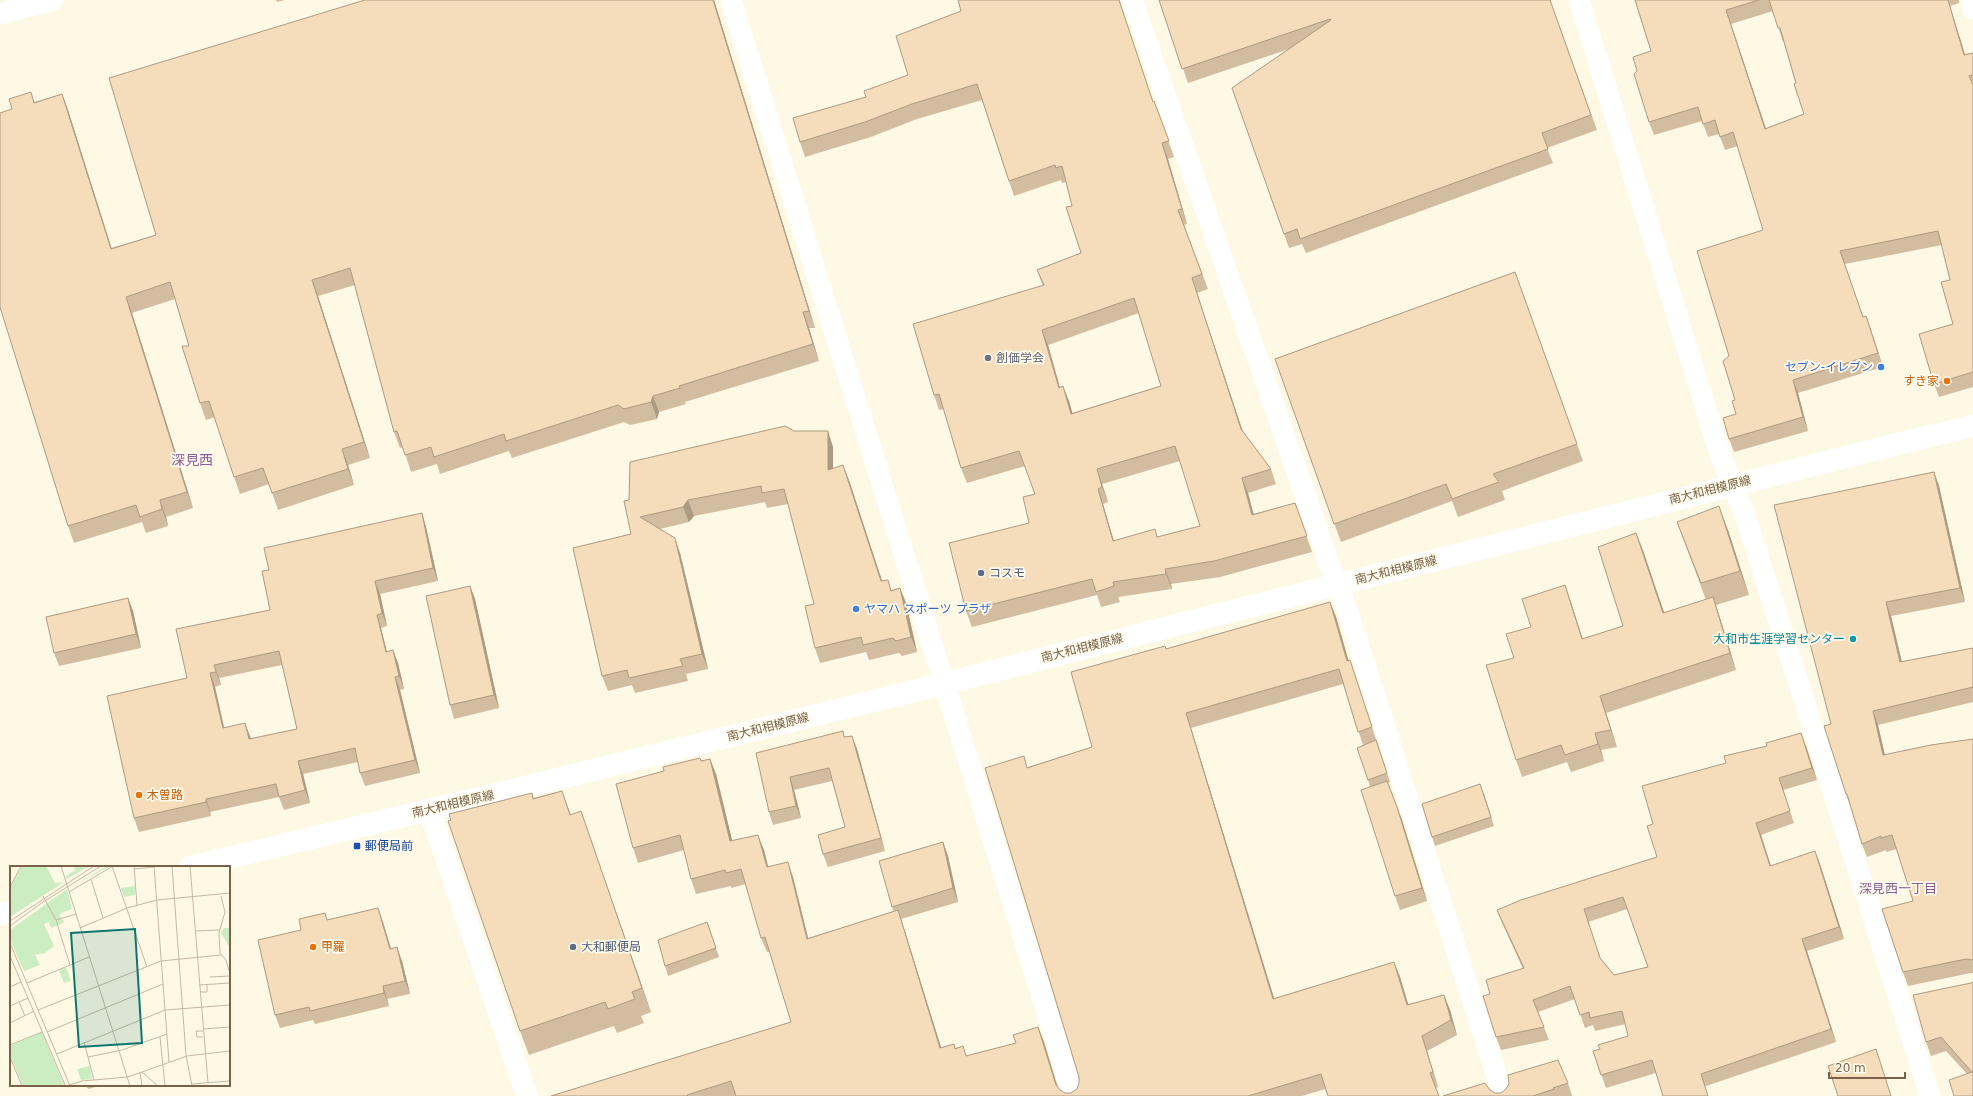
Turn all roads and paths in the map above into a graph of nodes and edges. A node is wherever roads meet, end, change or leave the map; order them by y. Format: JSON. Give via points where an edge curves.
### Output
{"nodes":[{"id":1,"x":53,"y":0,"type":"edge"},
{"id":2,"x":731,"y":0,"type":"edge"},
{"id":3,"x":1132,"y":0,"type":"edge"},
{"id":4,"x":1579,"y":0,"type":"edge"},
{"id":5,"x":1971,"y":0,"type":"edge"},
{"id":6,"x":1973,"y":9,"type":"edge"},
{"id":7,"x":0,"y":14,"type":"edge"},
{"id":8,"x":1973,"y":426,"type":"edge"},
{"id":9,"x":1732,"y":485,"type":"junction"},
{"id":10,"x":1338,"y":585,"type":"junction"},
{"id":11,"x":944,"y":683,"type":"junction"},
{"id":12,"x":429,"y":810,"type":"junction"},
{"id":13,"x":194,"y":866,"type":"edge"},
{"id":14,"x":10,"y":912,"type":"edge"},
{"id":15,"x":0,"y":914,"type":"edge"},
{"id":16,"x":1921,"y":995,"type":"edge"},
{"id":17,"x":1899,"y":1000,"type":"junction"},
{"id":18,"x":527,"y":1096,"type":"edge"},
{"id":19,"x":1074,"y":1096,"type":"edge"},
{"id":20,"x":1502,"y":1096,"type":"edge"},
{"id":21,"x":1930,"y":1096,"type":"edge"}],
"edges":[{"from":1,"to":7,"type":"street"},
{"from":2,"to":11,"type":"street"},
{"from":3,"to":10,"type":"street"},
{"from":4,"to":9,"type":"street","via":[[1720,454]]},
{"from":5,"to":6,"type":"street"},
{"from":8,"to":9,"type":"street","name":"南大和相模原線"},
{"from":9,"to":10,"type":"street","name":"南大和相模原線"},
{"from":9,"to":17,"type":"street","via":[[1747,523]]},
{"from":10,"to":11,"type":"street","name":"南大和相模原線"},
{"from":10,"to":20,"type":"street"},
{"from":11,"to":12,"type":"street","name":"南大和相模原線"},
{"from":11,"to":19,"type":"street"},
{"from":12,"to":13,"type":"street","name":"南大和相模原線"},
{"from":12,"to":18,"type":"street"},
{"from":14,"to":15,"type":"street"},
{"from":16,"to":17,"type":"street"},
{"from":17,"to":21,"type":"street"}]}
